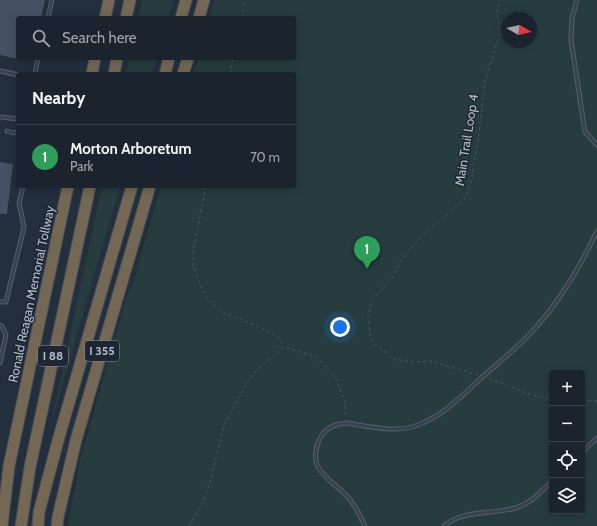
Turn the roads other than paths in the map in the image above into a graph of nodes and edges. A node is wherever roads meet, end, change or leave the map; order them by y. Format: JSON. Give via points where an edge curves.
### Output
{"nodes":[{"id":1,"x":52,"y":0,"type":"edge"},
{"id":2,"x":102,"y":0,"type":"edge"},
{"id":3,"x":109,"y":0,"type":"edge"},
{"id":4,"x":130,"y":0,"type":"edge"},
{"id":5,"x":186,"y":0,"type":"edge"},
{"id":6,"x":204,"y":0,"type":"edge"},
{"id":7,"x":577,"y":0,"type":"edge"},
{"id":8,"x":48,"y":16,"type":"edge"},
{"id":9,"x":99,"y":16,"type":"edge"},
{"id":10,"x":105,"y":16,"type":"edge"},
{"id":11,"x":126,"y":16,"type":"edge"},
{"id":12,"x":182,"y":16,"type":"edge"},
{"id":13,"x":200,"y":16,"type":"edge"},
{"id":14,"x":38,"y":60,"type":"edge"},
{"id":15,"x":94,"y":60,"type":"edge"},
{"id":16,"x":117,"y":60,"type":"edge"},
{"id":17,"x":168,"y":60,"type":"edge"},
{"id":18,"x":187,"y":60,"type":"edge"},
{"id":19,"x":0,"y":71,"type":"edge"},
{"id":20,"x":35,"y":72,"type":"edge"},
{"id":21,"x":91,"y":72,"type":"edge"},
{"id":22,"x":114,"y":72,"type":"edge"},
{"id":23,"x":166,"y":72,"type":"edge"},
{"id":24,"x":184,"y":72,"type":"edge"},
{"id":25,"x":16,"y":75,"type":"edge"},
{"id":26,"x":0,"y":117,"type":"edge"},
{"id":27,"x":16,"y":119,"type":"edge"},
{"id":28,"x":7,"y":131,"type":"dead end"},
{"id":29,"x":16,"y":132,"type":"edge"},
{"id":30,"x":597,"y":145,"type":"edge"},
{"id":31,"x":23,"y":188,"type":"edge"},
{"id":32,"x":68,"y":188,"type":"edge"},
{"id":33,"x":90,"y":188,"type":"edge"},
{"id":34,"x":131,"y":188,"type":"edge"},
{"id":35,"x":149,"y":188,"type":"edge"},
{"id":36,"x":597,"y":231,"type":"edge"},
{"id":37,"x":0,"y":302,"type":"edge"},
{"id":38,"x":0,"y":325,"type":"edge"},
{"id":39,"x":0,"y":363,"type":"edge"},
{"id":40,"x":597,"y":438,"type":"edge"},
{"id":41,"x":585,"y":449,"type":"edge"},
{"id":42,"x":549,"y":484,"type":"edge"},
{"id":43,"x":2,"y":526,"type":"edge"},
{"id":44,"x":21,"y":526,"type":"edge"},
{"id":45,"x":38,"y":526,"type":"edge"},
{"id":46,"x":57,"y":526,"type":"edge"},
{"id":47,"x":365,"y":526,"type":"edge"},
{"id":48,"x":444,"y":526,"type":"edge"}],
"edges":[{"from":1,"to":8,"type":"lane"},
{"from":2,"to":9,"type":"highway"},
{"from":3,"to":10,"type":"highway"},
{"from":4,"to":11,"type":"highway"},
{"from":5,"to":12,"type":"highway"},
{"from":6,"to":13,"type":"highway"},
{"from":7,"to":30,"type":"lane","via":[[572,18],[571,40],[585,132]]},
{"from":14,"to":20,"type":"lane"},
{"from":15,"to":21,"type":"highway"},
{"from":16,"to":22,"type":"highway"},
{"from":17,"to":23,"type":"highway"},
{"from":18,"to":24,"type":"highway"},
{"from":19,"to":25,"type":"lane"},
{"from":26,"to":27,"type":"lane"},
{"from":28,"to":29,"type":"lane"},
{"from":31,"to":37,"type":"lane","via":[[19,203],[24,227],[6,302]]},
{"from":32,"to":43,"type":"highway","name":"Ronald Reagan Memorial Tollway","number":"I 88","via":[[9,466]]},
{"from":33,"to":44,"type":"highway","number":"I 88","via":[[30,467]]},
{"from":34,"to":45,"type":"highway","number":"I 355","via":[[59,437],[39,512]]},
{"from":35,"to":46,"type":"highway","number":"I 355","via":[[76,440]]},
{"from":36,"to":47,"type":"lane","via":[[570,283],[548,313],[528,336],[437,416],[415,426],[390,428],[338,424],[330,427],[321,436],[316,450],[316,463],[324,476],[351,501]]},
{"from":38,"to":39,"type":"lane","via":[[6,335]]},
{"from":40,"to":41,"type":"lane"},
{"from":42,"to":48,"type":"lane","via":[[528,503],[516,508],[469,514]]}]}
